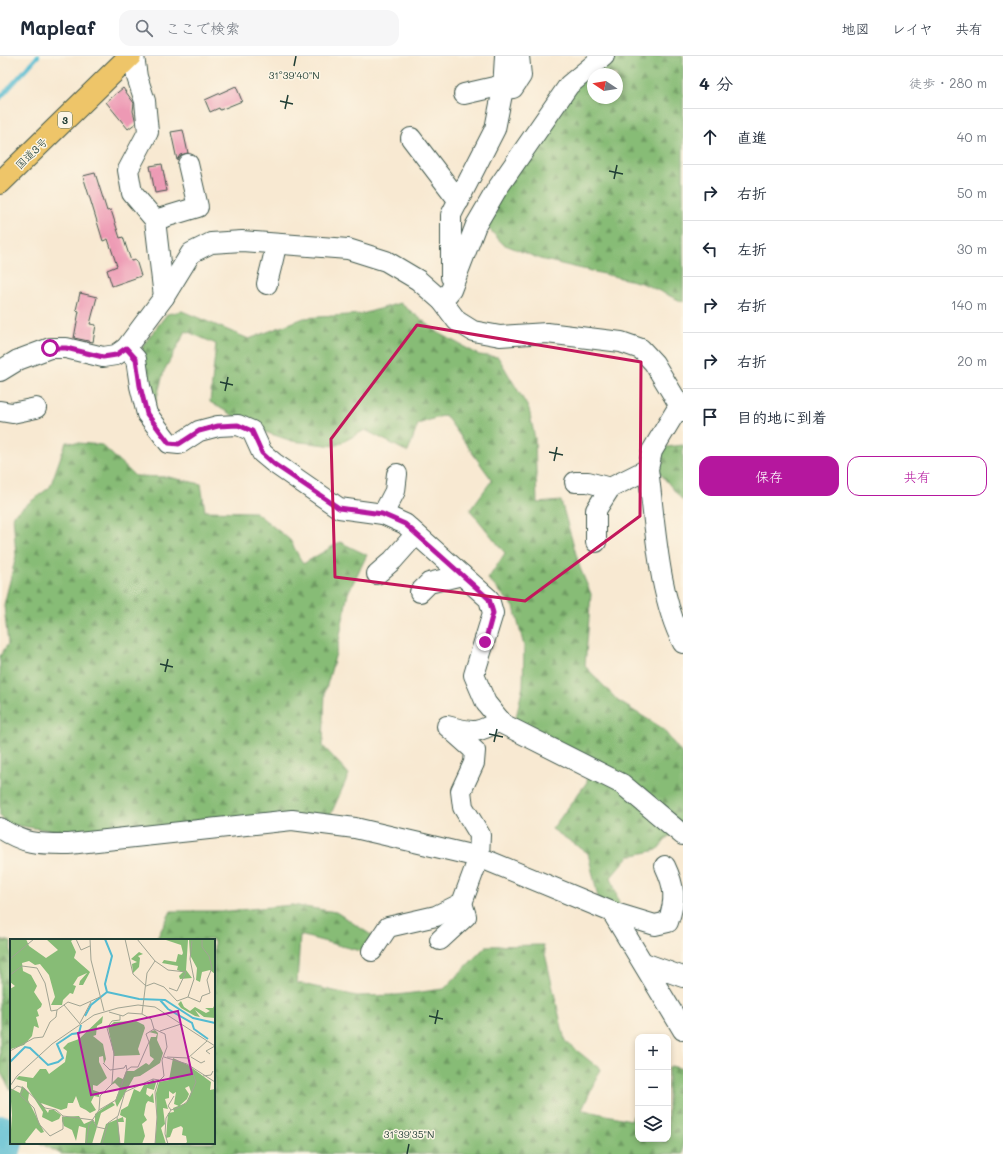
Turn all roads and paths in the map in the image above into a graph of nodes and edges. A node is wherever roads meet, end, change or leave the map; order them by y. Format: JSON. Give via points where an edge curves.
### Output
{"nodes":[{"id":1,"x":130,"y":56,"type":"edge"},
{"id":2,"x":134,"y":56,"type":"edge"},
{"id":3,"x":505,"y":56,"type":"edge"},
{"id":4,"x":520,"y":56,"type":"edge"},
{"id":5,"x":604,"y":56,"type":"edge"},
{"id":6,"x":503,"y":87,"type":"junction"},
{"id":7,"x":464,"y":94,"type":"dead end"},
{"id":8,"x":411,"y":138,"type":"dead end"},
{"id":9,"x":188,"y":164,"type":"dead end"},
{"id":10,"x":0,"y":184,"type":"edge"},
{"id":11,"x":459,"y":201,"type":"junction"},
{"id":12,"x":155,"y":220,"type":"junction"},
{"id":13,"x":276,"y":244,"type":"junction"},
{"id":14,"x":264,"y":273,"type":"dead end"},
{"id":15,"x":446,"y":295,"type":"junction"},
{"id":16,"x":164,"y":297,"type":"junction"},
{"id":17,"x":126,"y":348,"type":"junction"},
{"id":18,"x":0,"y":371,"type":"edge"},
{"id":19,"x":36,"y":408,"type":"dead end"},
{"id":20,"x":681,"y":408,"type":"edge"},
{"id":21,"x":5,"y":415,"type":"edge"},
{"id":22,"x":648,"y":469,"type":"junction"},
{"id":23,"x":397,"y":474,"type":"dead end"},
{"id":24,"x":575,"y":482,"type":"dead end"},
{"id":25,"x":610,"y":488,"type":"junction"},
{"id":26,"x":382,"y":514,"type":"junction"},
{"id":27,"x":416,"y":534,"type":"junction"},
{"id":28,"x":596,"y":542,"type":"dead end"},
{"id":29,"x":377,"y":574,"type":"dead end"},
{"id":30,"x":462,"y":575,"type":"junction"},
{"id":31,"x":420,"y":592,"type":"dead end"},
{"id":32,"x":683,"y":643,"type":"edge"},
{"id":33,"x":500,"y":720,"type":"junction"},
{"id":34,"x":0,"y":828,"type":"edge"},
{"id":35,"x":683,"y":835,"type":"edge"},
{"id":36,"x":479,"y":857,"type":"junction"},
{"id":37,"x":665,"y":866,"type":"dead end"},
{"id":38,"x":462,"y":903,"type":"junction"},
{"id":39,"x":612,"y":912,"type":"junction"},
{"id":40,"x":440,"y":940,"type":"dead end"},
{"id":41,"x":372,"y":951,"type":"dead end"},
{"id":42,"x":644,"y":963,"type":"junction"},
{"id":43,"x":683,"y":978,"type":"edge"},
{"id":44,"x":683,"y":1030,"type":"edge"}],
"edges":[{"from":1,"to":10,"type":"highway","name":"国道3号","number":"3"},
{"from":2,"to":12,"type":"street","via":[[137,77],[145,101],[148,132],[128,170],[132,194]]},
{"from":3,"to":6,"type":"street"},
{"from":4,"to":6,"type":"street","via":[[521,76],[513,88]]},
{"from":5,"to":15,"type":"street","via":[[569,85],[497,189],[476,226]]},
{"from":6,"to":7,"type":"street"},
{"from":6,"to":11,"type":"street","via":[[495,129]]},
{"from":8,"to":11,"type":"street"},
{"from":9,"to":12,"type":"street","via":[[198,207]]},
{"from":11,"to":15,"type":"street","via":[[451,215]]},
{"from":12,"to":16,"type":"street"},
{"from":13,"to":14,"type":"street","via":[[274,260]]},
{"from":13,"to":15,"type":"street","via":[[348,249],[386,261]]},
{"from":13,"to":16,"type":"street","via":[[211,243],[191,253]]},
{"from":15,"to":20,"type":"street","via":[[457,321],[473,331],[500,336],[547,333],[621,342],[641,349],[654,363]]},
{"from":16,"to":17,"type":"street"},
{"from":17,"to":18,"type":"street","via":[[116,355],[103,357],[66,348],[50,348],[18,360]]},
{"from":17,"to":26,"type":"street","via":[[136,359],[147,414],[169,443],[179,444],[199,431],[218,426],[238,425],[252,431],[262,453],[274,464],[339,508]]},
{"from":19,"to":21,"type":"street"},
{"from":20,"to":22,"type":"street","via":[[652,451]]},
{"from":22,"to":25,"type":"street"},
{"from":22,"to":32,"type":"street","via":[[664,590],[676,630]]},
{"from":23,"to":26,"type":"street","via":[[395,491]]},
{"from":24,"to":25,"type":"street","via":[[588,482]]},
{"from":25,"to":28,"type":"street","via":[[596,510]]},
{"from":26,"to":27,"type":"street","via":[[405,524]]},
{"from":27,"to":29,"type":"street","via":[[394,560]]},
{"from":27,"to":30,"type":"street"},
{"from":30,"to":31,"type":"street","via":[[429,583]]},
{"from":30,"to":33,"type":"street","via":[[489,599],[493,613],[474,675],[486,703]]},
{"from":33,"to":35,"type":"street","via":[[622,784]]},
{"from":33,"to":36,"type":"street","via":[[484,730],[467,732],[448,726],[475,751],[474,763],[461,791],[462,807],[480,835]]},
{"from":34,"to":36,"type":"street","via":[[16,839],[39,844],[69,844],[292,820],[355,828]]},
{"from":36,"to":38,"type":"street"},
{"from":36,"to":39,"type":"street"},
{"from":37,"to":39,"type":"street","via":[[673,884],[674,907],[668,922],[655,926]]},
{"from":38,"to":40,"type":"street","via":[[466,916]]},
{"from":38,"to":41,"type":"street","via":[[436,916],[388,927]]},
{"from":39,"to":42,"type":"street"},
{"from":42,"to":43,"type":"street"},
{"from":42,"to":44,"type":"street"}]}
